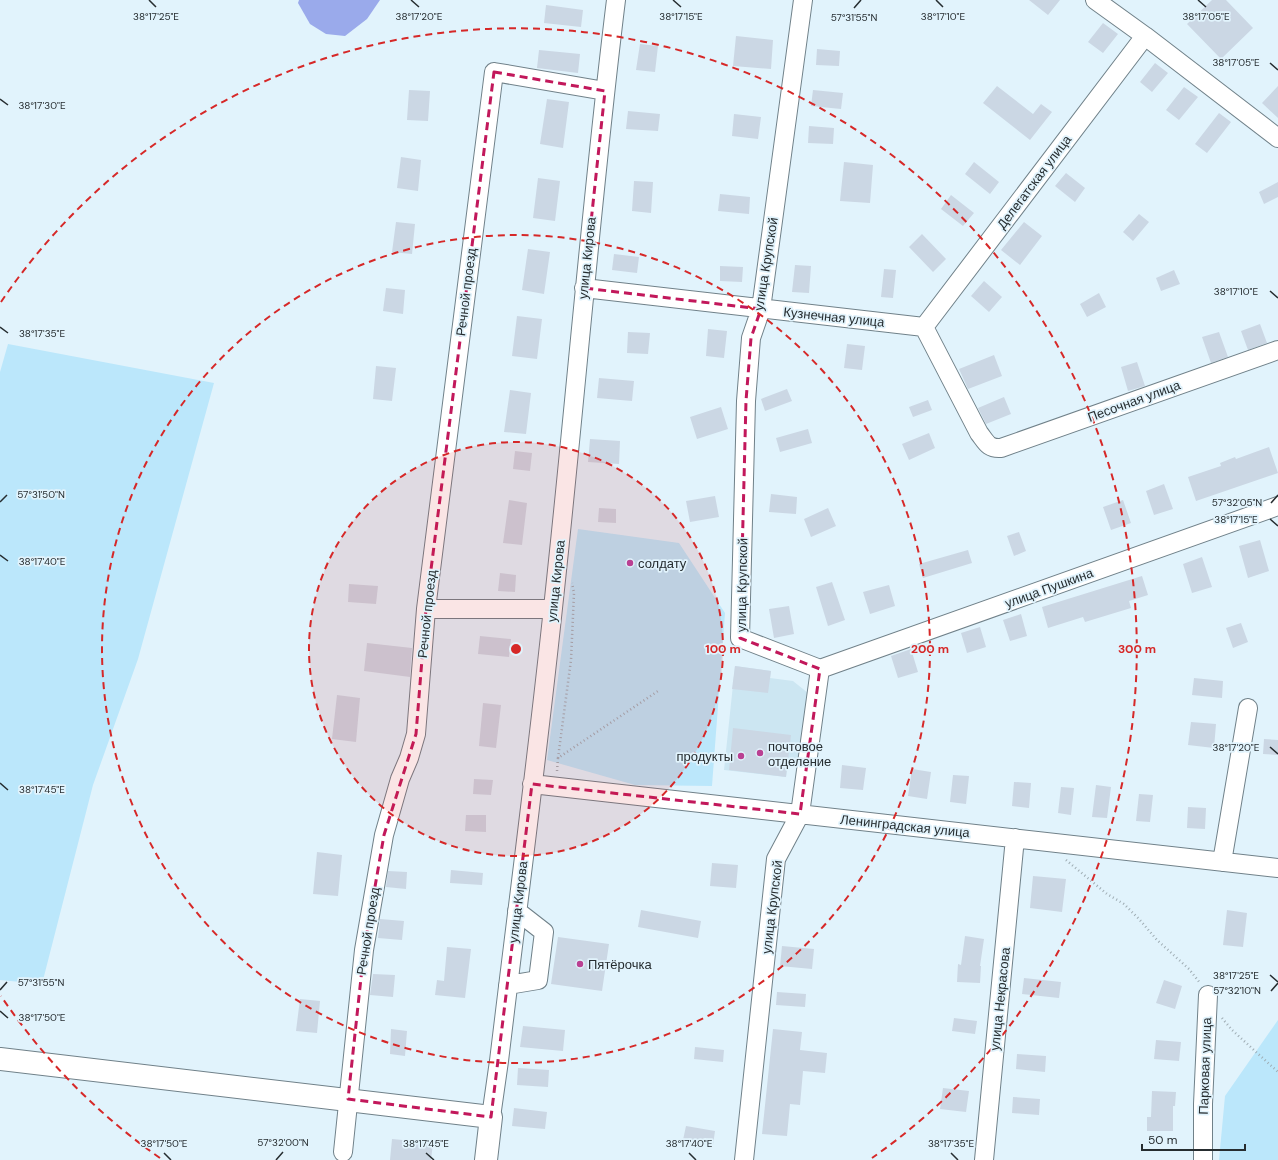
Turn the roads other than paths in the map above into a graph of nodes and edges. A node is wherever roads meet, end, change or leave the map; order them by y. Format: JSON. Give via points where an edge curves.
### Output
{"nodes":[{"id":1,"x":616,"y":0,"type":"edge"},
{"id":2,"x":803,"y":0,"type":"edge"},
{"id":3,"x":1095,"y":0,"type":"edge"},
{"id":4,"x":1145,"y":36,"type":"junction"},
{"id":5,"x":605,"y":91,"type":"junction"},
{"id":6,"x":1278,"y":138,"type":"edge"},
{"id":7,"x":584,"y":288,"type":"junction"},
{"id":8,"x":761,"y":309,"type":"junction"},
{"id":9,"x":924,"y":327,"type":"junction"},
{"id":10,"x":1278,"y":350,"type":"edge"},
{"id":11,"x":1278,"y":506,"type":"edge"},
{"id":12,"x":426,"y":609,"type":"junction"},
{"id":13,"x":553,"y":609,"type":"junction"},
{"id":14,"x":820,"y":669,"type":"junction"},
{"id":15,"x":1248,"y":708,"type":"dead end"},
{"id":16,"x":532,"y":784,"type":"junction"},
{"id":17,"x":800,"y":814,"type":"junction"},
{"id":18,"x":1015,"y":838,"type":"junction"},
{"id":19,"x":1222,"y":862,"type":"junction"},
{"id":20,"x":1278,"y":868,"type":"edge"},
{"id":21,"x":517,"y":911,"type":"junction"},
{"id":22,"x":508,"y":985,"type":"junction"},
{"id":23,"x":1208,"y":995,"type":"road end"},
{"id":24,"x":0,"y":1059,"type":"edge"},
{"id":25,"x":348,"y":1099,"type":"junction"},
{"id":26,"x":491,"y":1117,"type":"junction"},
{"id":27,"x":342,"y":1152,"type":"dead end"},
{"id":28,"x":486,"y":1160,"type":"edge"},
{"id":29,"x":744,"y":1160,"type":"edge"},
{"id":30,"x":984,"y":1160,"type":"edge"},
{"id":31,"x":1203,"y":1160,"type":"edge"}],
"edges":[{"from":1,"to":5,"type":"street","name":"улица Кирова"},
{"from":2,"to":8,"type":"street","name":"улица Крупской"},
{"from":3,"to":4,"type":"street"},
{"from":4,"to":6,"type":"street"},
{"from":4,"to":9,"type":"street","name":"Делегатская улица"},
{"from":5,"to":7,"type":"street","name":"улица Кирова"},
{"from":5,"to":12,"type":"street","name":"Речной проезд","via":[[494,72]]},
{"from":7,"to":8,"type":"street","name":"Кузнечная улица"},
{"from":7,"to":13,"type":"street","name":"улица Кирова"},
{"from":8,"to":9,"type":"street","name":"Кузнечная улица"},
{"from":8,"to":14,"type":"street","name":"улица Крупской","via":[[751,338],[746,401],[740,638]]},
{"from":9,"to":10,"type":"street","name":"Песочная улица","via":[[979,433],[990,447],[995,448]]},
{"from":11,"to":14,"type":"street","name":"улица Пушкина"},
{"from":12,"to":13,"type":"street"},
{"from":12,"to":25,"type":"street","name":"Речной проезд","via":[[416,734],[384,835],[364,950]]},
{"from":13,"to":16,"type":"street","name":"улица Кирова"},
{"from":14,"to":17,"type":"street","name":"улица Крупской"},
{"from":15,"to":19,"type":"street"},
{"from":16,"to":17,"type":"street","name":"Ленинградская улица"},
{"from":16,"to":21,"type":"street","name":"улица Кирова"},
{"from":17,"to":18,"type":"street","name":"Ленинградская улица"},
{"from":17,"to":29,"type":"street","name":"улица Крупской","via":[[776,859]]},
{"from":18,"to":19,"type":"street","name":"Ленинградская улица"},
{"from":18,"to":30,"type":"street","name":"улица Некрасова"},
{"from":19,"to":20,"type":"street","name":"Ленинградская улица"},
{"from":21,"to":22,"type":"street","name":"улица Кирова"},
{"from":21,"to":22,"type":"street","via":[[544,932],[538,980]]},
{"from":22,"to":26,"type":"street","name":"улица Кирова"},
{"from":23,"to":31,"type":"street","name":"Парковая улица"},
{"from":24,"to":25,"type":"main road"},
{"from":25,"to":26,"type":"main road"},
{"from":25,"to":27,"type":"street","name":"Речной проезд"},
{"from":26,"to":28,"type":"main road","name":"улица Кирова"}]}
